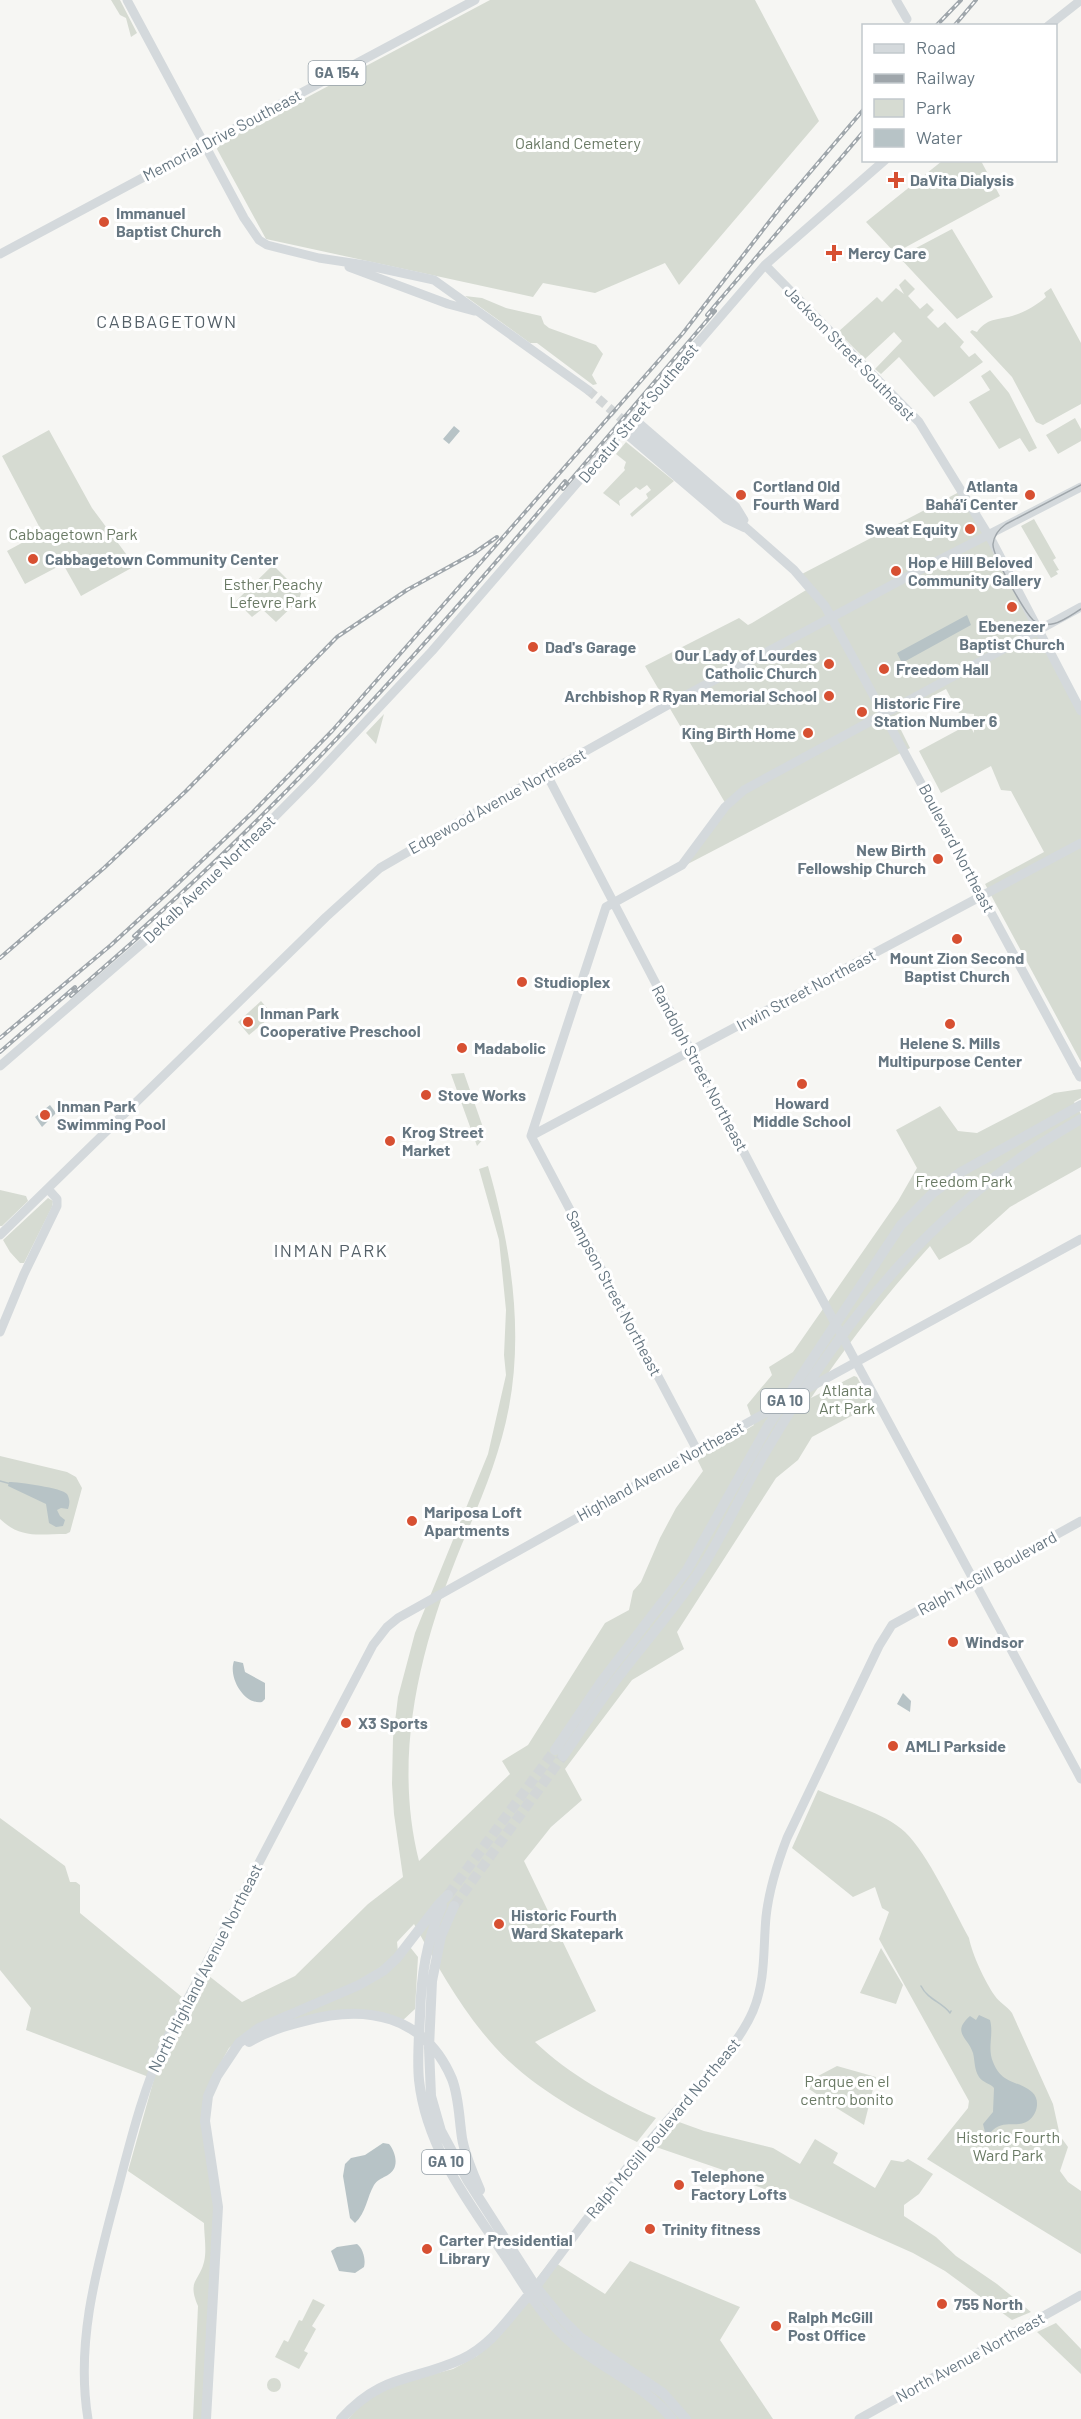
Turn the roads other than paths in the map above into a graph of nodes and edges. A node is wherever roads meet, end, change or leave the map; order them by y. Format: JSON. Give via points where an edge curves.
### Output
{"nodes":[{"id":1,"x":127,"y":0,"type":"edge"},
{"id":2,"x":475,"y":0,"type":"edge"},
{"id":3,"x":896,"y":0,"type":"edge"},
{"id":4,"x":1081,"y":0,"type":"edge"},
{"id":5,"x":907,"y":19,"type":"dead end"},
{"id":6,"x":1051,"y":24,"type":"edge"},
{"id":7,"x":205,"y":144,"type":"junction"},
{"id":8,"x":883,"y":162,"type":"edge"},
{"id":9,"x":0,"y":254,"type":"edge"},
{"id":10,"x":331,"y":260,"type":"junction"},
{"id":11,"x":765,"y":265,"type":"junction"},
{"id":12,"x":479,"y":312,"type":"junction"},
{"id":13,"x":588,"y":390,"type":"tunnel mouth"},
{"id":14,"x":634,"y":419,"type":"junction"},
{"id":15,"x":623,"y":431,"type":"junction"},
{"id":16,"x":636,"y":431,"type":"tunnel mouth"},
{"id":17,"x":1081,"y":487,"type":"edge"},
{"id":18,"x":750,"y":530,"type":"junction"},
{"id":19,"x":989,"y":536,"type":"junction"},
{"id":20,"x":1081,"y":607,"type":"edge"},
{"id":21,"x":832,"y":617,"type":"junction"},
{"id":22,"x":1040,"y":629,"type":"junction"},
{"id":23,"x":405,"y":679,"type":"joint"},
{"id":24,"x":1081,"y":711,"type":"edge"},
{"id":25,"x":884,"y":714,"type":"junction"},
{"id":26,"x":546,"y":773,"type":"junction"},
{"id":27,"x":1081,"y":843,"type":"edge"},
{"id":28,"x":983,"y":895,"type":"junction"},
{"id":29,"x":613,"y":901,"type":"junction"},
{"id":30,"x":691,"y":1051,"type":"junction"},
{"id":31,"x":0,"y":1066,"type":"edge"},
{"id":32,"x":1080,"y":1075,"type":"edge"},
{"id":33,"x":1081,"y":1105,"type":"edge"},
{"id":34,"x":1081,"y":1119,"type":"edge"},
{"id":35,"x":531,"y":1136,"type":"junction"},
{"id":36,"x":48,"y":1189,"type":"junction"},
{"id":37,"x":0,"y":1235,"type":"edge"},
{"id":38,"x":1081,"y":1239,"type":"edge"},
{"id":39,"x":0,"y":1332,"type":"edge"},
{"id":40,"x":856,"y":1361,"type":"junction"},
{"id":41,"x":697,"y":1450,"type":"junction"},
{"id":42,"x":1081,"y":1521,"type":"edge"},
{"id":43,"x":974,"y":1580,"type":"junction"},
{"id":44,"x":398,"y":1618,"type":"joint"},
{"id":45,"x":892,"y":1625,"type":"joint"},
{"id":46,"x":1081,"y":1779,"type":"edge"},
{"id":47,"x":454,"y":1906,"type":"tunnel mouth"},
{"id":48,"x":222,"y":2067,"type":"junction"},
{"id":49,"x":487,"y":2210,"type":"junction"},
{"id":50,"x":533,"y":2290,"type":"junction"},
{"id":51,"x":1081,"y":2295,"type":"edge"},
{"id":52,"x":88,"y":2419,"type":"edge"},
{"id":53,"x":207,"y":2419,"type":"edge"},
{"id":54,"x":341,"y":2419,"type":"edge"},
{"id":55,"x":672,"y":2419,"type":"edge"},
{"id":56,"x":686,"y":2419,"type":"edge"},
{"id":57,"x":859,"y":2419,"type":"edge"}],
"edges":[{"from":1,"to":7,"type":"main road"},
{"from":2,"to":7,"type":"main road","name":"Memorial Drive Southeast","number":"GA 154"},
{"from":3,"to":5,"type":"main road"},
{"from":4,"to":6,"type":"main road"},
{"from":7,"to":9,"type":"main road","name":"Memorial Drive Southeast","number":"GA 154"},
{"from":7,"to":10,"type":"main road","via":[[259,240]]},
{"from":8,"to":11,"type":"main road","name":"Decatur Street Southeast"},
{"from":10,"to":12,"type":"main road"},
{"from":10,"to":12,"type":"main road","via":[[434,280]]},
{"from":11,"to":14,"type":"main road","name":"Decatur Street Southeast"},
{"from":11,"to":19,"type":"main road","name":"Jackson Street Southeast","via":[[913,415]]},
{"from":12,"to":13,"type":"main road"},
{"from":14,"to":15,"type":"main road","name":"Decatur Street Southeast"},
{"from":14,"to":18,"type":"main road","via":[[736,507]]},
{"from":15,"to":18,"type":"main road","via":[[726,519]]},
{"from":15,"to":23,"type":"main road","name":"Decatur Street Southeast"},
{"from":16,"to":18,"type":"main road"},
{"from":17,"to":19,"type":"main road","name":"Edgewood Avenue Northeast"},
{"from":18,"to":21,"type":"main road","name":"Boulevard Northeast","via":[[809,585]]},
{"from":19,"to":21,"type":"main road","name":"Edgewood Avenue Northeast"},
{"from":19,"to":22,"type":"main road","name":"Jackson Street Southeast"},
{"from":20,"to":22,"type":"main road"},
{"from":21,"to":25,"type":"main road","name":"Boulevard Northeast"},
{"from":21,"to":26,"type":"main road","name":"Edgewood Avenue Northeast"},
{"from":22,"to":24,"type":"main road","name":"Jackson Street Southeast"},
{"from":22,"to":25,"type":"main road"},
{"from":23,"to":31,"type":"main road","name":"DeKalb Avenue Northeast","via":[[224,868],[146,941]]},
{"from":25,"to":28,"type":"main road","name":"Boulevard Northeast"},
{"from":25,"to":29,"type":"main road","via":[[741,792],[725,807],[682,865]]},
{"from":26,"to":29,"type":"main road","name":"Randolph Street Northeast"},
{"from":26,"to":36,"type":"main road","name":"Edgewood Avenue Northeast","via":[[400,856],[359,885]]},
{"from":27,"to":28,"type":"main road","name":"Irwin Street Northeast"},
{"from":28,"to":30,"type":"main road","name":"Irwin Street Northeast"},
{"from":28,"to":32,"type":"main road","name":"Boulevard Northeast"},
{"from":29,"to":30,"type":"main road","name":"Randolph Street Northeast"},
{"from":29,"to":35,"type":"main road","via":[[606,908]]},
{"from":30,"to":35,"type":"main road","name":"Irwin Street Northeast"},
{"from":30,"to":40,"type":"main road","name":"Randolph Street Northeast"},
{"from":33,"to":34,"type":"highway","number":"GA 10","via":[[954,1176],[902,1225],[757,1444],[687,1570],[601,1682],[559,1753],[694,1580],[780,1428],[872,1294],[919,1243],[980,1187]]},
{"from":35,"to":41,"type":"main road","name":"Sampson Street Northeast"},
{"from":36,"to":37,"type":"main road","name":"Edgewood Avenue Northeast"},
{"from":36,"to":39,"type":"main road","via":[[57,1199],[57,1206]]},
{"from":38,"to":40,"type":"main road","name":"Highland Avenue Northeast"},
{"from":40,"to":41,"type":"main road","name":"Highland Avenue Northeast"},
{"from":40,"to":43,"type":"main road","name":"Randolph Street Northeast"},
{"from":41,"to":44,"type":"main road","name":"Highland Avenue Northeast"},
{"from":42,"to":43,"type":"main road","name":"Ralph McGill Boulevard"},
{"from":43,"to":45,"type":"main road","name":"Ralph McGill Boulevard"},
{"from":43,"to":46,"type":"main road","name":"Randolph Street Northeast"},
{"from":44,"to":52,"type":"main road","name":"North Highland Avenue Northeast","via":[[368,1653],[149,2078],[91,2294],[84,2361]]},
{"from":45,"to":50,"type":"main road","name":"Ralph McGill Boulevard Northeast","via":[[777,1863],[766,1918],[762,1980],[746,2026],[637,2155]]},
{"from":47,"to":49,"type":"highway","number":"GA 10","via":[[441,1936],[432,1981],[431,2096],[441,2131]]},
{"from":48,"to":49,"type":"highway","via":[[241,2048],[267,2032],[326,2015],[366,2013],[403,2025],[434,2051],[450,2075],[466,2154]]},
{"from":48,"to":50,"type":"highway","number":"GA 10","via":[[239,2043],[259,2028],[371,1979],[391,1964],[448,1895],[429,1940],[423,1967],[419,2055],[422,2099],[439,2149],[468,2200]]},
{"from":48,"to":53,"type":"highway","via":[[208,2096],[205,2121],[218,2206]]},
{"from":49,"to":50,"type":"highway","number":"GA 10"},
{"from":50,"to":54,"type":"highway","via":[[481,2348],[456,2361],[386,2383],[361,2398]]},
{"from":50,"to":55,"type":"highway","number":"GA 10","via":[[566,2338],[652,2398]]},
{"from":50,"to":56,"type":"highway","number":"GA 10","via":[[576,2333],[663,2393]]},
{"from":51,"to":57,"type":"main road","name":"North Avenue Northeast"}]}
